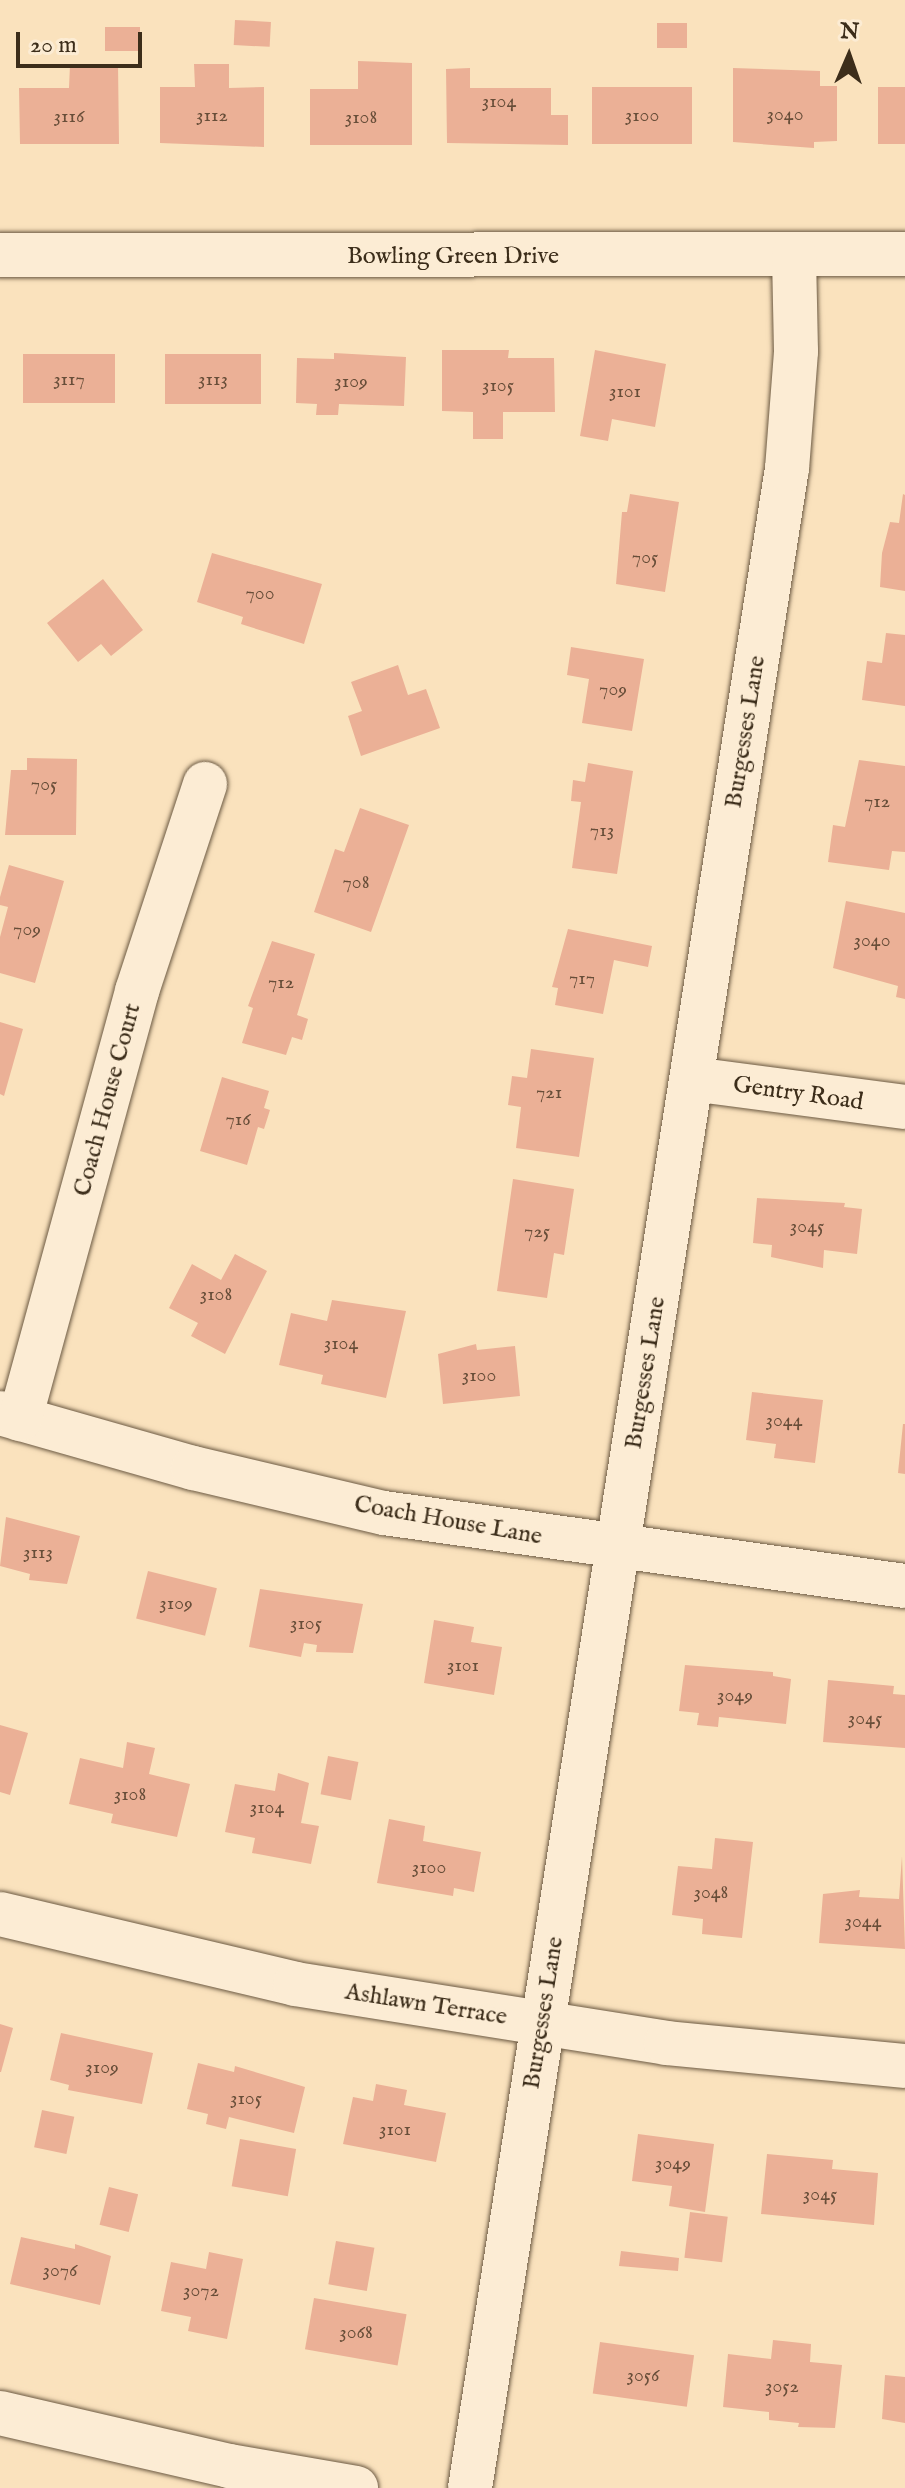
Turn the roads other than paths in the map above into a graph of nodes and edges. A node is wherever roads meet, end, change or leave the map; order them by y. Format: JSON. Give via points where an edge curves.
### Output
{"nodes":[{"id":1,"x":905,"y":254,"type":"edge"},
{"id":2,"x":0,"y":255,"type":"edge"},
{"id":3,"x":794,"y":255,"type":"junction"},
{"id":4,"x":205,"y":784,"type":"dead end"},
{"id":5,"x":692,"y":1079,"type":"junction"},
{"id":6,"x":905,"y":1107,"type":"edge"},
{"id":7,"x":10,"y":1416,"type":"edge"},
{"id":8,"x":618,"y":1549,"type":"junction"},
{"id":9,"x":905,"y":1586,"type":"edge"},
{"id":10,"x":0,"y":1914,"type":"edge"},
{"id":11,"x":543,"y":2023,"type":"junction"},
{"id":12,"x":905,"y":2066,"type":"edge"},
{"id":13,"x":0,"y":2413,"type":"edge"},
{"id":14,"x":356,"y":2488,"type":"edge"},
{"id":15,"x":470,"y":2488,"type":"edge"}],
"edges":[{"from":1,"to":3,"type":"street","name":"Bowling Green Drive"},
{"from":2,"to":3,"type":"street","name":"Bowling Green Drive"},
{"from":3,"to":5,"type":"street","name":"Burgesses Lane","via":[[796,351],[787,469]]},
{"from":4,"to":7,"type":"street","name":"Coach House Court"},
{"from":5,"to":6,"type":"street","name":"Gentry Road"},
{"from":5,"to":8,"type":"street","name":"Burgesses Lane"},
{"from":7,"to":8,"type":"street","name":"Coach House Lane","via":[[193,1468],[384,1513]]},
{"from":8,"to":9,"type":"street","name":"Coach House Lane"},
{"from":8,"to":11,"type":"street","name":"Burgesses Lane"},
{"from":10,"to":11,"type":"street","name":"Ashlawn Terrace","via":[[295,1984]]},
{"from":11,"to":12,"type":"street","name":"Ashlawn Terrace","via":[[666,2043]]},
{"from":11,"to":15,"type":"street","name":"Burgesses Lane"},
{"from":13,"to":14,"type":"street","via":[[229,2466]]}]}
